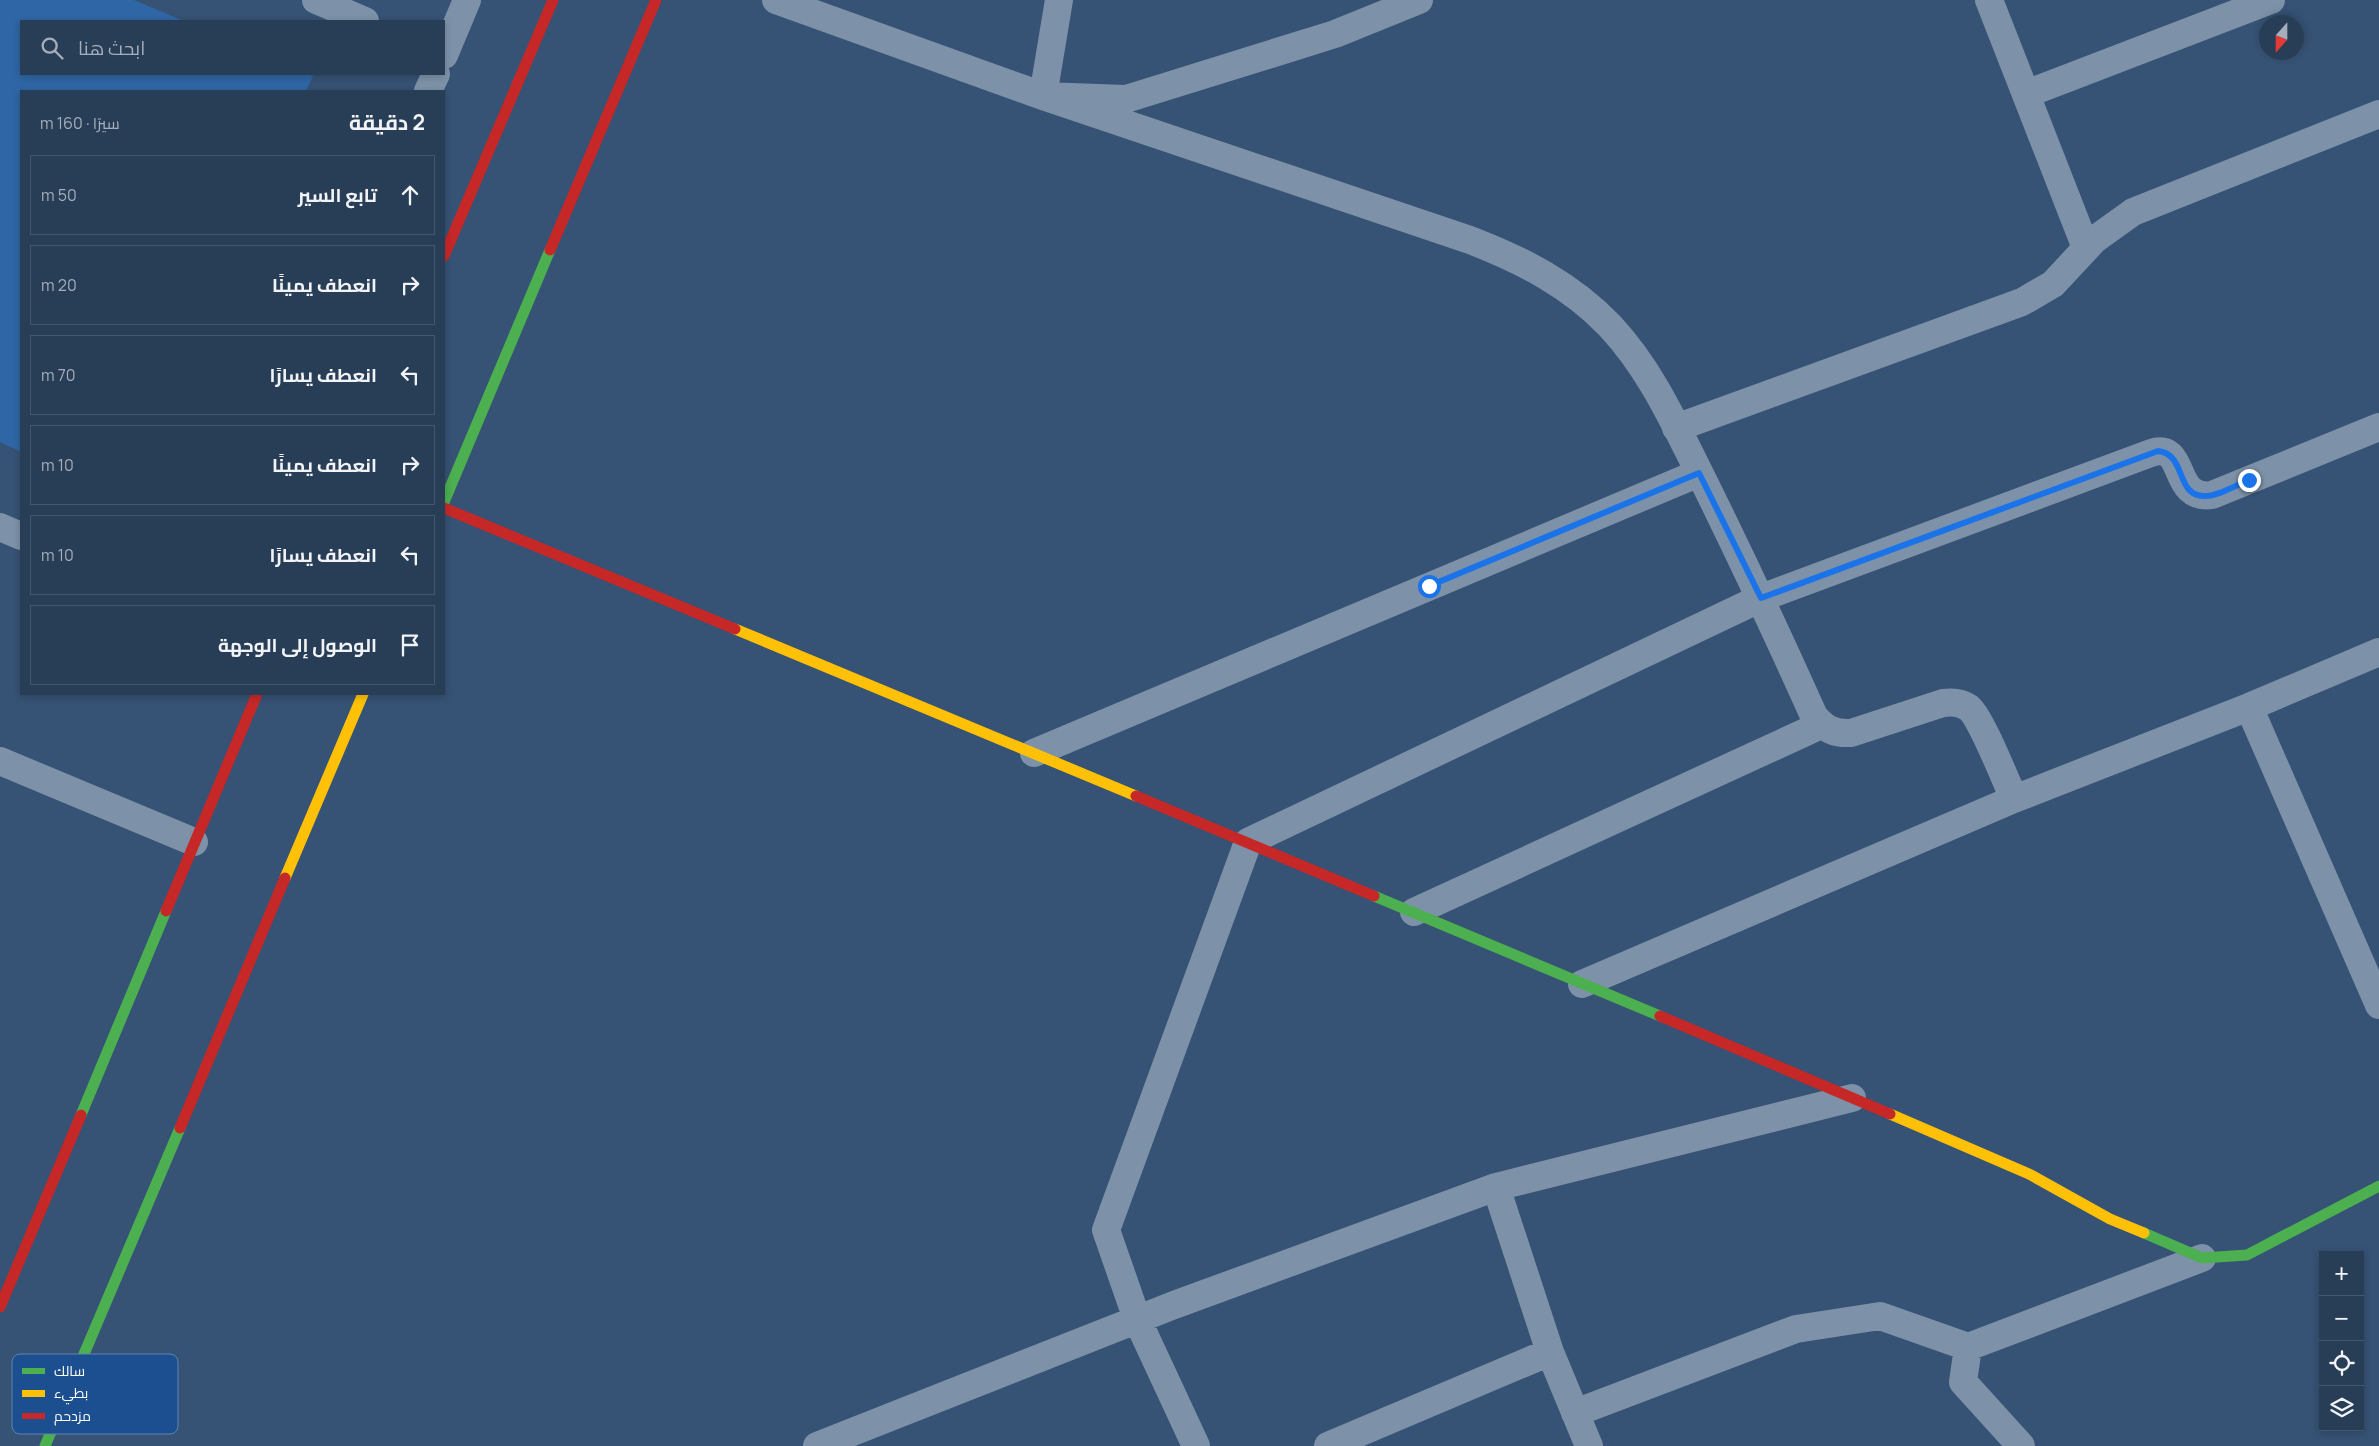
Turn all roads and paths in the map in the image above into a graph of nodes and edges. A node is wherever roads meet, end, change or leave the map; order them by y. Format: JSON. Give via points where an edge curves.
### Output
{"nodes":[{"id":1,"x":316,"y":0,"type":"edge"},
{"id":2,"x":467,"y":0,"type":"edge"},
{"id":3,"x":553,"y":0,"type":"edge"},
{"id":4,"x":656,"y":0,"type":"edge"},
{"id":5,"x":776,"y":0,"type":"edge"},
{"id":6,"x":1059,"y":0,"type":"edge"},
{"id":7,"x":1419,"y":0,"type":"edge"},
{"id":8,"x":1989,"y":0,"type":"edge"},
{"id":9,"x":2271,"y":0,"type":"edge"},
{"id":10,"x":364,"y":20,"type":"edge"},
{"id":11,"x":445,"y":53,"type":"edge"},
{"id":12,"x":436,"y":75,"type":"edge"},
{"id":13,"x":428,"y":90,"type":"edge"},
{"id":14,"x":2026,"y":94,"type":"junction"},
{"id":15,"x":1043,"y":96,"type":"junction"},
{"id":16,"x":2379,"y":114,"type":"edge"},
{"id":17,"x":2086,"y":248,"type":"junction"},
{"id":18,"x":445,"y":254,"type":"edge"},
{"id":19,"x":2379,"y":427,"type":"edge"},
{"id":20,"x":1676,"y":428,"type":"junction"},
{"id":21,"x":1699,"y":473,"type":"junction"},
{"id":22,"x":445,"y":500,"type":"edge"},
{"id":23,"x":445,"y":508,"type":"edge"},
{"id":24,"x":0,"y":527,"type":"edge"},
{"id":25,"x":20,"y":536,"type":"edge"},
{"id":26,"x":1761,"y":598,"type":"junction"},
{"id":27,"x":2379,"y":652,"type":"edge"},
{"id":28,"x":257,"y":695,"type":"edge"},
{"id":29,"x":363,"y":695,"type":"edge"},
{"id":30,"x":2249,"y":707,"type":"junction"},
{"id":31,"x":1821,"y":725,"type":"junction"},
{"id":32,"x":1034,"y":753,"type":"junction"},
{"id":33,"x":0,"y":761,"type":"edge"},
{"id":34,"x":2014,"y":800,"type":"junction"},
{"id":35,"x":194,"y":842,"type":"junction"},
{"id":36,"x":1248,"y":842,"type":"junction"},
{"id":37,"x":1414,"y":912,"type":"junction"},
{"id":38,"x":1582,"y":984,"type":"junction"},
{"id":39,"x":2378,"y":1001,"type":"edge"},
{"id":40,"x":1852,"y":1098,"type":"junction"},
{"id":41,"x":2379,"y":1186,"type":"edge"},
{"id":42,"x":1496,"y":1188,"type":"junction"},
{"id":43,"x":2202,"y":1258,"type":"junction"},
{"id":44,"x":0,"y":1307,"type":"edge"},
{"id":45,"x":1137,"y":1319,"type":"junction"},
{"id":46,"x":1968,"y":1347,"type":"junction"},
{"id":47,"x":1550,"y":1352,"type":"junction"},
{"id":48,"x":84,"y":1354,"type":"edge"},
{"id":49,"x":1575,"y":1413,"type":"junction"},
{"id":50,"x":50,"y":1434,"type":"edge"},
{"id":51,"x":45,"y":1446,"type":"edge"},
{"id":52,"x":817,"y":1446,"type":"edge"},
{"id":53,"x":1196,"y":1446,"type":"edge"},
{"id":54,"x":1328,"y":1446,"type":"edge"},
{"id":55,"x":1589,"y":1446,"type":"edge"},
{"id":56,"x":2021,"y":1446,"type":"edge"}],
"edges":[{"from":1,"to":10,"type":"street"},
{"from":2,"to":11,"type":"street"},
{"from":3,"to":18,"type":"street"},
{"from":4,"to":22,"type":"street"},
{"from":5,"to":15,"type":"street"},
{"from":6,"to":15,"type":"street"},
{"from":7,"to":15,"type":"street","via":[[1336,34],[1126,99]]},
{"from":8,"to":14,"type":"street"},
{"from":9,"to":14,"type":"street"},
{"from":12,"to":13,"type":"street"},
{"from":14,"to":17,"type":"street"},
{"from":15,"to":20,"type":"street","via":[[1470,240],[1545,274],[1585,303],[1636,356]]},
{"from":16,"to":17,"type":"street","via":[[2154,202],[2113,225]]},
{"from":17,"to":20,"type":"street","via":[[2053,284],[2022,302]]},
{"from":19,"to":26,"type":"street","via":[[2203,496],[2186,487],[2172,455],[2158,451]]},
{"from":20,"to":21,"type":"street"},
{"from":21,"to":26,"type":"street"},
{"from":21,"to":32,"type":"street"},
{"from":23,"to":32,"type":"street"},
{"from":24,"to":25,"type":"street"},
{"from":26,"to":31,"type":"street"},
{"from":26,"to":36,"type":"street"},
{"from":27,"to":30,"type":"street"},
{"from":28,"to":35,"type":"street"},
{"from":29,"to":48,"type":"street"},
{"from":30,"to":34,"type":"street"},
{"from":30,"to":39,"type":"street"},
{"from":31,"to":34,"type":"street","via":[[1840,734],[1851,734],[1943,703],[1962,704],[1976,716]]},
{"from":31,"to":37,"type":"street"},
{"from":32,"to":36,"type":"street"},
{"from":33,"to":35,"type":"street"},
{"from":34,"to":38,"type":"street"},
{"from":35,"to":44,"type":"street"},
{"from":36,"to":37,"type":"street"},
{"from":36,"to":45,"type":"street","via":[[1106,1230]]},
{"from":37,"to":38,"type":"street"},
{"from":38,"to":40,"type":"street"},
{"from":40,"to":42,"type":"street"},
{"from":40,"to":43,"type":"street","via":[[2029,1174],[2110,1219]]},
{"from":41,"to":43,"type":"street","via":[[2246,1255]]},
{"from":42,"to":45,"type":"street"},
{"from":42,"to":47,"type":"street"},
{"from":43,"to":46,"type":"street"},
{"from":45,"to":52,"type":"street"},
{"from":45,"to":53,"type":"street"},
{"from":46,"to":49,"type":"street","via":[[1880,1316],[1796,1330]]},
{"from":46,"to":56,"type":"street","via":[[1964,1382]]},
{"from":47,"to":49,"type":"street"},
{"from":47,"to":54,"type":"street"},
{"from":49,"to":55,"type":"street"},
{"from":50,"to":51,"type":"street"}]}
